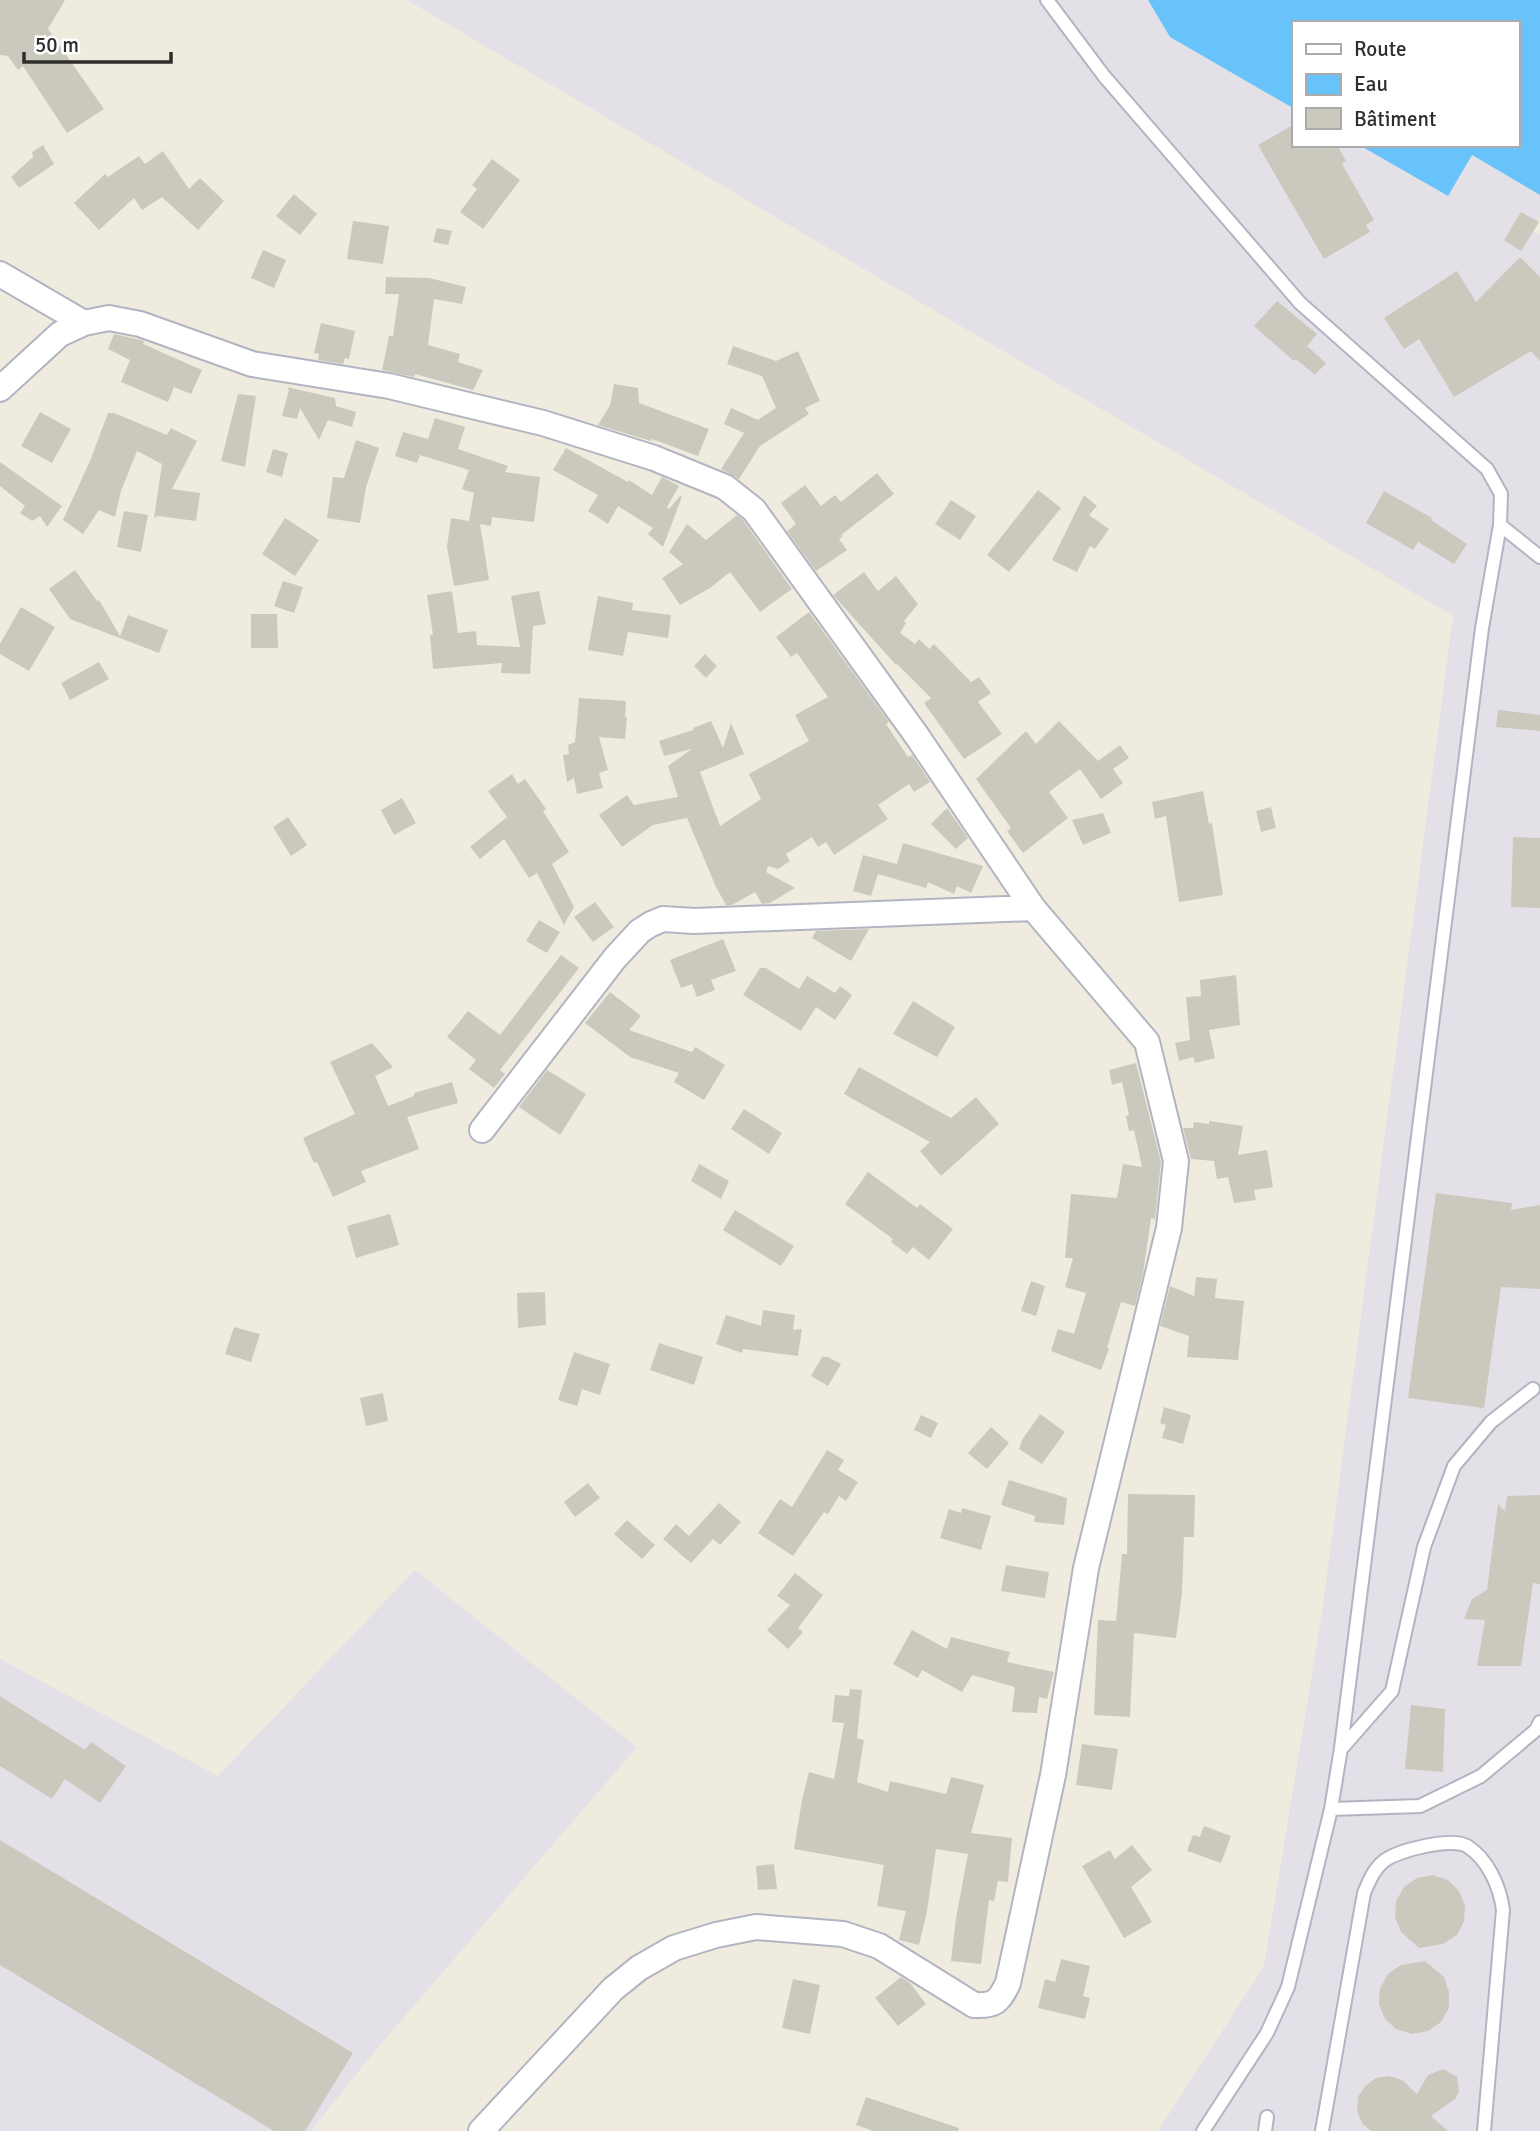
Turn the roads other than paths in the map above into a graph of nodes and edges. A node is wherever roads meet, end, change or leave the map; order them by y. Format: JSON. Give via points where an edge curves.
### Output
{"nodes":[{"id":1,"x":1047,"y":0,"type":"edge"},
{"id":2,"x":0,"y":274,"type":"edge"},
{"id":3,"x":84,"y":323,"type":"junction"},
{"id":4,"x":0,"y":389,"type":"edge"},
{"id":5,"x":1500,"y":525,"type":"junction"},
{"id":6,"x":1540,"y":557,"type":"edge"},
{"id":7,"x":1033,"y":908,"type":"junction"},
{"id":8,"x":482,"y":1130,"type":"dead end"},
{"id":9,"x":1533,"y":1389,"type":"dead end"},
{"id":10,"x":1540,"y":1722,"type":"edge"},
{"id":11,"x":1341,"y":1748,"type":"junction"},
{"id":12,"x":1331,"y":1809,"type":"junction"},
{"id":13,"x":1267,"y":2117,"type":"dead end"},
{"id":14,"x":481,"y":2131,"type":"edge"},
{"id":15,"x":1203,"y":2131,"type":"edge"},
{"id":16,"x":1265,"y":2131,"type":"edge"},
{"id":17,"x":1322,"y":2131,"type":"edge"},
{"id":18,"x":1484,"y":2131,"type":"edge"}],
"edges":[{"from":1,"to":5,"type":"lane","via":[[1104,76],[1300,303],[1487,469],[1500,494]]},
{"from":2,"to":3,"type":"street"},
{"from":3,"to":4,"type":"street","via":[[60,334]]},
{"from":3,"to":7,"type":"street","via":[[109,318],[140,324],[252,364],[389,386],[543,423],[725,486],[754,510],[918,736]]},
{"from":5,"to":6,"type":"lane"},
{"from":5,"to":11,"type":"lane","via":[[1482,628]]},
{"from":7,"to":8,"type":"street","via":[[650,923],[615,958]]},
{"from":7,"to":14,"type":"street","via":[[1147,1042],[1176,1161],[1169,1228],[1086,1569],[1053,1775],[1008,1983],[1000,1999],[988,2006],[974,2005],[879,1946],[843,1934],[756,1927],[716,1935],[674,1948],[612,1989]]},
{"from":9,"to":11,"type":"lane","via":[[1491,1422],[1454,1465],[1424,1547],[1392,1690]]},
{"from":10,"to":12,"type":"lane","via":[[1481,1776],[1420,1806]]},
{"from":11,"to":12,"type":"lane"},
{"from":12,"to":15,"type":"lane","via":[[1288,1987],[1267,2033]]},
{"from":13,"to":16,"type":"lane"},
{"from":17,"to":18,"type":"lane","via":[[1368,1884],[1383,1861],[1396,1853],[1455,1842],[1475,1852],[1495,1879],[1503,1910]]}]}
